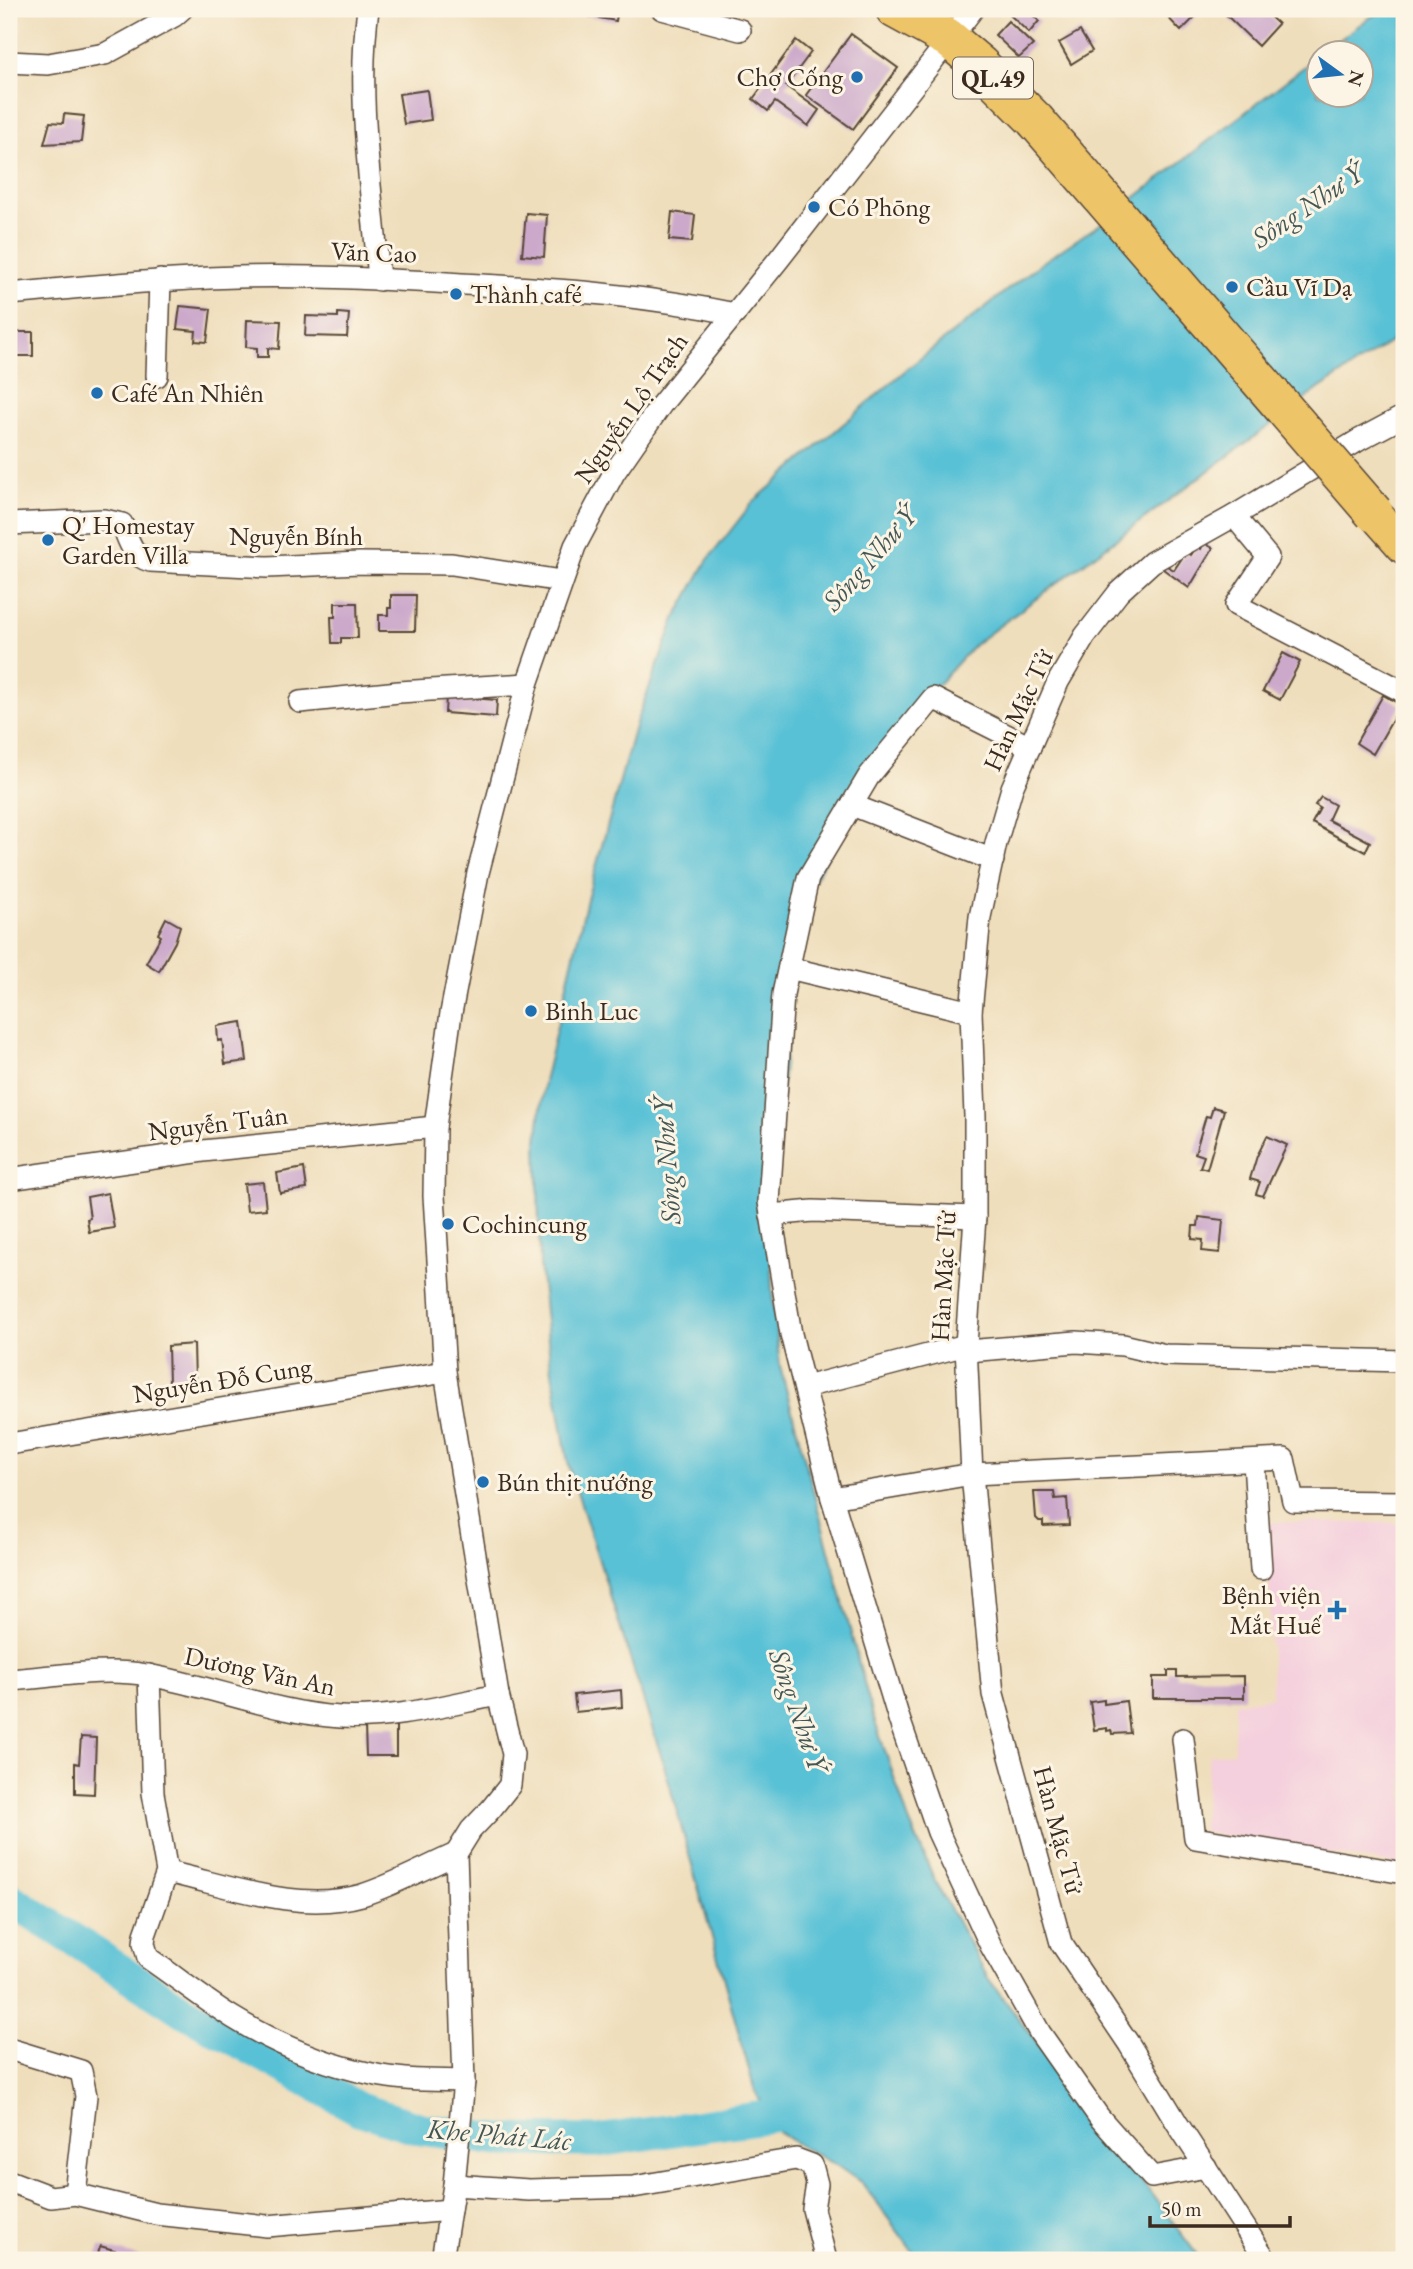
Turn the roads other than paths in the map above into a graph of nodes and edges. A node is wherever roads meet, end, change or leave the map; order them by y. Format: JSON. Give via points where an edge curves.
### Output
{"nodes":[{"id":1,"x":182,"y":9,"type":"edge"},
{"id":2,"x":368,"y":9,"type":"edge"},
{"id":3,"x":662,"y":9,"type":"edge"},
{"id":4,"x":895,"y":9,"type":"edge"},
{"id":5,"x":973,"y":9,"type":"edge"},
{"id":6,"x":740,"y":30,"type":"dead end"},
{"id":7,"x":948,"y":38,"type":"junction"},
{"id":8,"x":9,"y":62,"type":"edge"},
{"id":9,"x":379,"y":279,"type":"junction"},
{"id":10,"x":160,"y":280,"type":"junction"},
{"id":11,"x":9,"y":294,"type":"edge"},
{"id":12,"x":735,"y":314,"type":"junction"},
{"id":13,"x":157,"y":376,"type":"dead end"},
{"id":14,"x":1404,"y":416,"type":"edge"},
{"id":15,"x":1374,"y":513,"type":"joint"},
{"id":16,"x":1234,"y":516,"type":"junction"},
{"id":17,"x":9,"y":524,"type":"edge"},
{"id":18,"x":1404,"y":547,"type":"edge"},
{"id":19,"x":561,"y":581,"type":"junction"},
{"id":20,"x":527,"y":684,"type":"junction"},
{"id":21,"x":1404,"y":692,"type":"edge"},
{"id":22,"x":300,"y":702,"type":"dead end"},
{"id":23,"x":1030,"y":747,"type":"junction"},
{"id":24,"x":852,"y":805,"type":"junction"},
{"id":25,"x":993,"y":860,"type":"junction"},
{"id":26,"x":789,"y":968,"type":"junction"},
{"id":27,"x":971,"y":1012,"type":"junction"},
{"id":28,"x":435,"y":1127,"type":"junction"},
{"id":29,"x":9,"y":1179,"type":"edge"},
{"id":30,"x":771,"y":1216,"type":"junction"},
{"id":31,"x":975,"y":1217,"type":"junction"},
{"id":32,"x":966,"y":1348,"type":"junction"},
{"id":33,"x":1404,"y":1361,"type":"edge"},
{"id":34,"x":445,"y":1372,"type":"junction"},
{"id":35,"x":805,"y":1387,"type":"junction"},
{"id":36,"x":9,"y":1444,"type":"edge"},
{"id":37,"x":1254,"y":1462,"type":"junction"},
{"id":38,"x":972,"y":1474,"type":"junction"},
{"id":39,"x":832,"y":1498,"type":"junction"},
{"id":40,"x":1404,"y":1502,"type":"edge"},
{"id":41,"x":1261,"y":1569,"type":"dead end"},
{"id":42,"x":149,"y":1675,"type":"junction"},
{"id":43,"x":9,"y":1680,"type":"edge"},
{"id":44,"x":498,"y":1695,"type":"junction"},
{"id":45,"x":1183,"y":1739,"type":"dead end"},
{"id":46,"x":456,"y":1854,"type":"junction"},
{"id":47,"x":167,"y":1872,"type":"junction"},
{"id":48,"x":1404,"y":1873,"type":"edge"},
{"id":49,"x":9,"y":2049,"type":"edge"},
{"id":50,"x":464,"y":2081,"type":"junction"},
{"id":51,"x":1206,"y":2167,"type":"junction"},
{"id":52,"x":456,"y":2176,"type":"junction"},
{"id":53,"x":9,"y":2181,"type":"edge"},
{"id":54,"x":75,"y":2194,"type":"junction"},
{"id":55,"x":450,"y":2210,"type":"junction"},
{"id":56,"x":442,"y":2260,"type":"edge"},
{"id":57,"x":826,"y":2260,"type":"edge"},
{"id":58,"x":1266,"y":2260,"type":"edge"}],
"edges":[{"from":1,"to":8,"type":"street","via":[[105,54],[48,64]]},
{"from":2,"to":9,"type":"street","via":[[364,102]]},
{"from":3,"to":6,"type":"street"},
{"from":4,"to":7,"type":"highway","number":"QL.49"},
{"from":5,"to":7,"type":"street","name":"Nguyễn Lộ Trạch"},
{"from":7,"to":12,"type":"street","name":"Nguyễn Lộ Trạch"},
{"from":7,"to":15,"type":"highway","number":"QL.49","bridge":true,"via":[[1035,120]]},
{"from":9,"to":10,"type":"street","name":"Văn Cao"},
{"from":9,"to":12,"type":"street","name":"Văn Cao","via":[[554,288],[680,302]]},
{"from":10,"to":11,"type":"street","name":"Văn Cao"},
{"from":10,"to":13,"type":"street"},
{"from":12,"to":19,"type":"street","name":"Nguyễn Lộ Trạch","via":[[661,405],[614,473]]},
{"from":14,"to":16,"type":"street","name":"Hàn Mặc Tử"},
{"from":15,"to":18,"type":"main road","number":"QL.49"},
{"from":16,"to":21,"type":"street","via":[[1268,557],[1236,605]]},
{"from":16,"to":23,"type":"street","name":"Hàn Mặc Tử","via":[[1152,562],[1119,592],[1084,636]]},
{"from":17,"to":19,"type":"street","name":"Nguyễn Bính","via":[[104,520],[122,524],[131,548],[150,561],[267,567],[452,565]]},
{"from":19,"to":20,"type":"street","name":"Nguyễn Lộ Trạch"},
{"from":20,"to":22,"type":"street"},
{"from":20,"to":28,"type":"street","name":"Nguyễn Lộ Trạch","via":[[478,873]]},
{"from":23,"to":24,"type":"street","via":[[933,698],[869,776]]},
{"from":23,"to":25,"type":"street","name":"Hàn Mặc Tử","via":[[1012,788]]},
{"from":24,"to":25,"type":"street"},
{"from":24,"to":26,"type":"street","via":[[808,878]]},
{"from":25,"to":27,"type":"street","name":"Hàn Mặc Tử","via":[[980,917]]},
{"from":26,"to":27,"type":"street"},
{"from":26,"to":30,"type":"street","via":[[783,993]]},
{"from":27,"to":31,"type":"street","name":"Hàn Mặc Tử"},
{"from":28,"to":29,"type":"street","name":"Nguyễn Tuân"},
{"from":28,"to":34,"type":"street","name":"Nguyễn Lộ Trạch","via":[[434,1196]]},
{"from":30,"to":31,"type":"street","via":[[813,1212]]},
{"from":30,"to":35,"type":"street"},
{"from":31,"to":32,"type":"street","name":"Hàn Mặc Tử"},
{"from":32,"to":33,"type":"street","via":[[1076,1342],[1165,1354]]},
{"from":32,"to":35,"type":"street"},
{"from":32,"to":38,"type":"street","name":"Hàn Mặc Tử"},
{"from":34,"to":36,"type":"street","name":"Nguyễn Đỗ Cung"},
{"from":34,"to":44,"type":"street","name":"Nguyễn Lộ Trạch"},
{"from":35,"to":39,"type":"street"},
{"from":37,"to":38,"type":"street"},
{"from":37,"to":40,"type":"street","via":[[1284,1459],[1293,1501]]},
{"from":37,"to":41,"type":"street"},
{"from":38,"to":39,"type":"street"},
{"from":38,"to":51,"type":"street","name":"Hàn Mặc Tử","via":[[993,1694],[1061,1943]]},
{"from":39,"to":51,"type":"street","via":[[938,1832],[1021,2000],[1099,2117],[1152,2177]]},
{"from":42,"to":43,"type":"street","name":"Dương Văn An","via":[[121,1671]]},
{"from":42,"to":44,"type":"street","name":"Dương Văn An","via":[[276,1708],[338,1717],[383,1717]]},
{"from":42,"to":47,"type":"street","via":[[153,1793]]},
{"from":44,"to":46,"type":"street","name":"Nguyễn Lộ Trạch","via":[[513,1754],[510,1785]]},
{"from":45,"to":48,"type":"street","via":[[1195,1838]]},
{"from":46,"to":47,"type":"street","via":[[363,1894],[309,1902]]},
{"from":46,"to":50,"type":"street"},
{"from":47,"to":50,"type":"street","via":[[145,1935],[148,1958],[222,2010],[275,2040],[325,2060],[406,2079]]},
{"from":49,"to":54,"type":"street","via":[[81,2071],[86,2095]]},
{"from":50,"to":52,"type":"street"},
{"from":51,"to":58,"type":"street","name":"Hàn Mặc Tử"},
{"from":52,"to":55,"type":"street"},
{"from":52,"to":57,"type":"street","via":[[529,2190],[632,2187],[796,2158],[812,2165],[817,2176],[813,2210]]},
{"from":53,"to":54,"type":"street","via":[[51,2197]]},
{"from":54,"to":55,"type":"street","via":[[156,2214],[267,2226]]},
{"from":55,"to":56,"type":"street"}]}
